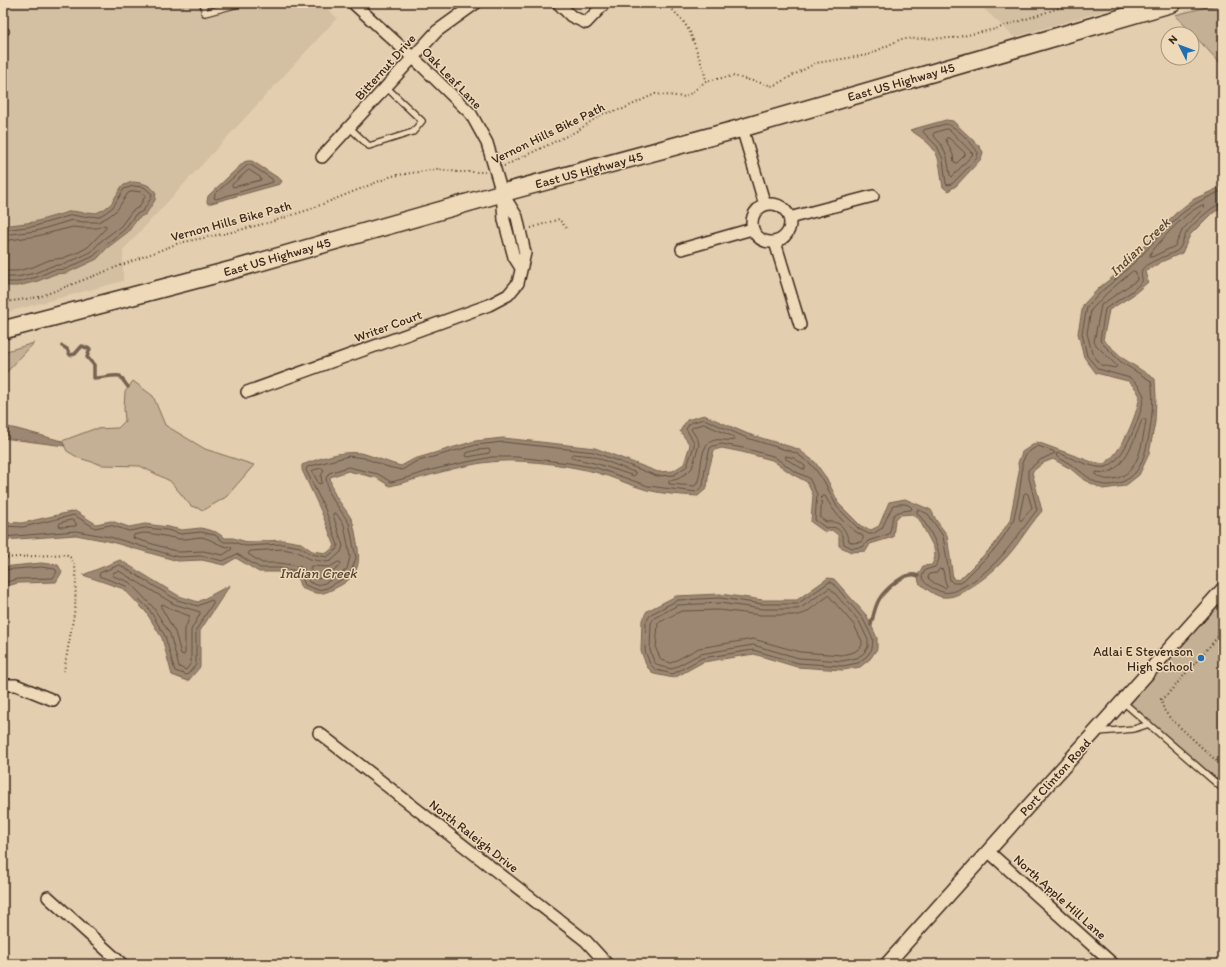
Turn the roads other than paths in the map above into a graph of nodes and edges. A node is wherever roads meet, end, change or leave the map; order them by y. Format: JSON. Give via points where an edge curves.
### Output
{"nodes":[{"id":1,"x":202,"y":3,"type":"edge"},
{"id":2,"x":242,"y":3,"type":"edge"},
{"id":3,"x":353,"y":3,"type":"edge"},
{"id":4,"x":476,"y":3,"type":"edge"},
{"id":5,"x":558,"y":3,"type":"edge"},
{"id":6,"x":605,"y":3,"type":"edge"},
{"id":7,"x":1173,"y":3,"type":"edge"},
{"id":8,"x":413,"y":58,"type":"junction"},
{"id":9,"x":386,"y":87,"type":"junction"},
{"id":10,"x":349,"y":127,"type":"junction"},
{"id":11,"x":742,"y":128,"type":"junction"},
{"id":12,"x":322,"y":157,"type":"dead end"},
{"id":13,"x":502,"y":193,"type":"junction"},
{"id":14,"x":872,"y":196,"type":"dead end"},
{"id":15,"x":765,"y":205,"type":"junction"},
{"id":16,"x":789,"y":218,"type":"junction"},
{"id":17,"x":752,"y":229,"type":"junction"},
{"id":18,"x":776,"y":242,"type":"junction"},
{"id":19,"x":682,"y":249,"type":"dead end"},
{"id":20,"x":800,"y":325,"type":"dead end"},
{"id":21,"x":3,"y":330,"type":"edge"},
{"id":22,"x":247,"y":392,"type":"dead end"},
{"id":23,"x":1223,"y":589,"type":"edge"},
{"id":24,"x":3,"y":685,"type":"edge"},
{"id":25,"x":53,"y":700,"type":"dead end"},
{"id":26,"x":1122,"y":701,"type":"junction"},
{"id":27,"x":1149,"y":724,"type":"junction"},
{"id":28,"x":1096,"y":732,"type":"junction"},
{"id":29,"x":319,"y":733,"type":"dead end"},
{"id":30,"x":1223,"y":789,"type":"edge"},
{"id":31,"x":988,"y":850,"type":"junction"},
{"id":32,"x":48,"y":897,"type":"dead end"},
{"id":33,"x":122,"y":964,"type":"edge"},
{"id":34,"x":607,"y":964,"type":"edge"},
{"id":35,"x":887,"y":964,"type":"edge"},
{"id":36,"x":1113,"y":964,"type":"edge"}],
"edges":[{"from":1,"to":2,"type":"lane","via":[[205,13]]},
{"from":3,"to":8,"type":"street","name":"Oak Leaf Lane"},
{"from":4,"to":8,"type":"street","name":"Bitternut Drive","via":[[436,31]]},
{"from":5,"to":6,"type":"street","via":[[571,16],[586,22]]},
{"from":7,"to":11,"type":"main road","name":"East US Highway 45"},
{"from":8,"to":9,"type":"street","name":"Bitternut Drive"},
{"from":8,"to":13,"type":"street","name":"Oak Leaf Lane","via":[[471,114],[487,143]]},
{"from":9,"to":10,"type":"street","name":"Bitternut Drive"},
{"from":9,"to":10,"type":"lane","via":[[422,121],[413,132],[369,146]]},
{"from":10,"to":12,"type":"street","name":"Bitternut Drive"},
{"from":11,"to":13,"type":"main road","name":"East US Highway 45"},
{"from":11,"to":15,"type":"street"},
{"from":13,"to":21,"type":"main road","name":"East US Highway 45","via":[[224,272]]},
{"from":13,"to":22,"type":"street","name":"Writer Court","via":[[504,220],[514,257],[521,268],[518,283],[508,295],[489,305]]},
{"from":14,"to":16,"type":"street"},
{"from":15,"to":16,"type":"street","via":[[777,205]]},
{"from":15,"to":17,"type":"street","via":[[752,217]]},
{"from":16,"to":18,"type":"street","via":[[788,231]]},
{"from":17,"to":18,"type":"street","via":[[760,240]]},
{"from":17,"to":19,"type":"street"},
{"from":18,"to":20,"type":"street"},
{"from":23,"to":26,"type":"street","name":"Port Clinton Road"},
{"from":24,"to":25,"type":"street","via":[[16,685]]},
{"from":26,"to":27,"type":"lane"},
{"from":26,"to":28,"type":"street","name":"Port Clinton Road"},
{"from":27,"to":28,"type":"lane","via":[[1134,729]]},
{"from":27,"to":30,"type":"lane"},
{"from":28,"to":31,"type":"street","name":"Port Clinton Road"},
{"from":29,"to":34,"type":"street","name":"North Raleigh Drive","via":[[586,941]]},
{"from":31,"to":35,"type":"street","name":"Port Clinton Road"},
{"from":31,"to":36,"type":"street","name":"North Apple Hill Lane"},
{"from":32,"to":33,"type":"street"}]}
